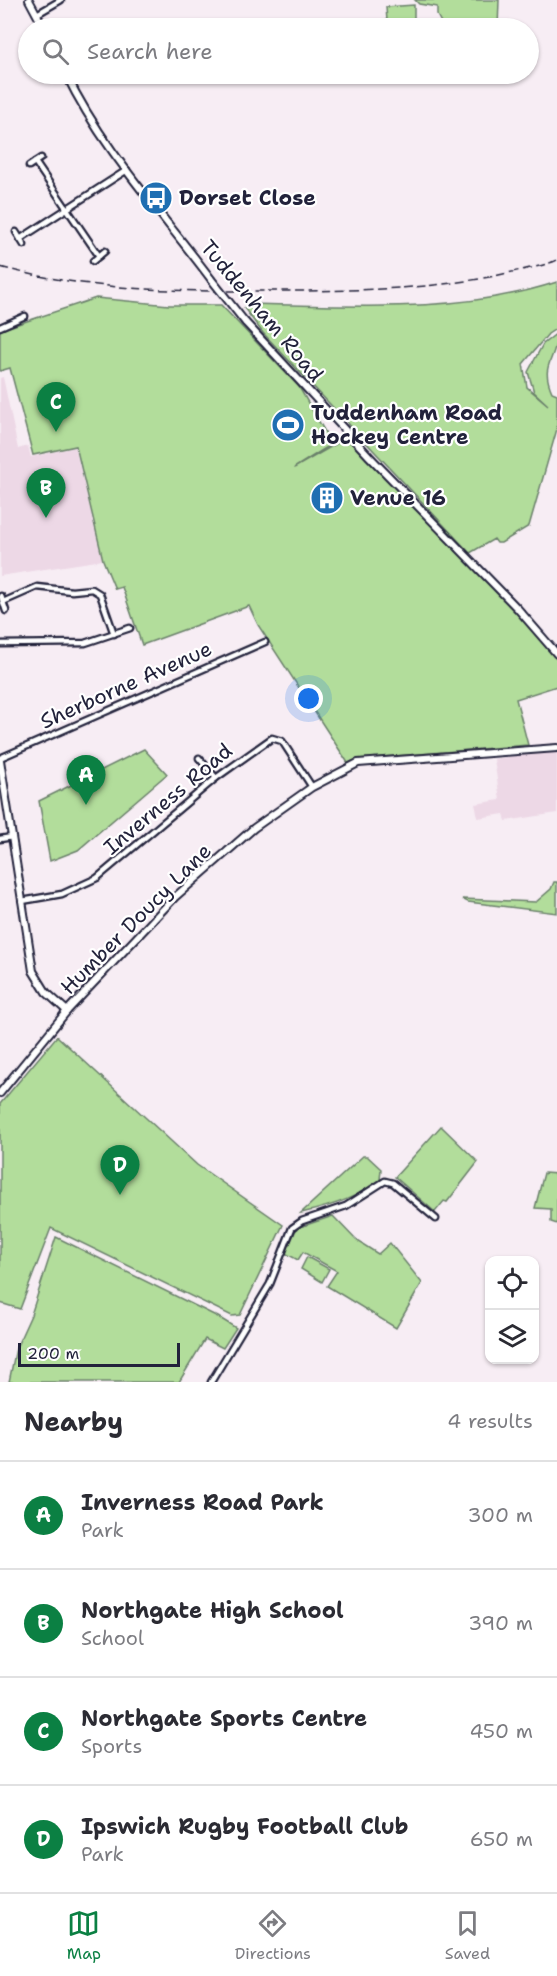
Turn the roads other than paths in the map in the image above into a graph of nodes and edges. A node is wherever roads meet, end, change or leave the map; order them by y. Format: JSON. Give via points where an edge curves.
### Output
{"nodes":[{"id":1,"x":29,"y":0,"type":"edge"},
{"id":2,"x":61,"y":0,"type":"edge"},
{"id":3,"x":37,"y":14,"type":"junction"},
{"id":4,"x":39,"y":18,"type":"edge"},
{"id":5,"x":72,"y":84,"type":"edge"},
{"id":6,"x":41,"y":158,"type":"dead end"},
{"id":7,"x":35,"y":162,"type":"junction"},
{"id":8,"x":29,"y":166,"type":"dead end"},
{"id":9,"x":127,"y":170,"type":"junction"},
{"id":10,"x":66,"y":209,"type":"junction"},
{"id":11,"x":16,"y":232,"type":"dead end"},
{"id":12,"x":20,"y":239,"type":"junction"},
{"id":13,"x":24,"y":245,"type":"dead end"},
{"id":14,"x":105,"y":251,"type":"dead end"},
{"id":15,"x":99,"y":256,"type":"junction"},
{"id":16,"x":93,"y":261,"type":"dead end"},
{"id":17,"x":25,"y":316,"type":"dead end"},
{"id":18,"x":0,"y":327,"type":"edge"},
{"id":19,"x":0,"y":596,"type":"edge"},
{"id":20,"x":3,"y":602,"type":"junction"},
{"id":21,"x":6,"y":611,"type":"dead end"},
{"id":22,"x":130,"y":628,"type":"dead end"},
{"id":23,"x":114,"y":634,"type":"junction"},
{"id":24,"x":265,"y":642,"type":"dead end"},
{"id":25,"x":0,"y":644,"type":"edge"},
{"id":26,"x":557,"y":654,"type":"edge"},
{"id":27,"x":557,"y":748,"type":"edge"},
{"id":28,"x":199,"y":758,"type":"dead end"},
{"id":29,"x":0,"y":759,"type":"edge"},
{"id":30,"x":216,"y":778,"type":"junction"},
{"id":31,"x":2,"y":784,"type":"edge"},
{"id":32,"x":312,"y":787,"type":"junction"},
{"id":33,"x":12,"y":837,"type":"junction"},
{"id":34,"x":0,"y":839,"type":"edge"},
{"id":35,"x":22,"y":901,"type":"junction"},
{"id":36,"x":67,"y":1011,"type":"junction"},
{"id":37,"x":0,"y":1093,"type":"edge"},
{"id":38,"x":436,"y":1219,"type":"dead end"},
{"id":39,"x":211,"y":1382,"type":"edge"}],
"edges":[{"from":1,"to":3,"type":"street"},
{"from":2,"to":3,"type":"street"},
{"from":3,"to":4,"type":"street"},
{"from":5,"to":9,"type":"street","name":"Tuddenham Road"},
{"from":6,"to":7,"type":"street"},
{"from":7,"to":8,"type":"street"},
{"from":7,"to":10,"type":"street"},
{"from":9,"to":10,"type":"street"},
{"from":9,"to":26,"type":"street","name":"Tuddenham Road","bridge":true,"via":[[245,322]]},
{"from":10,"to":12,"type":"street"},
{"from":10,"to":15,"type":"street"},
{"from":11,"to":12,"type":"street"},
{"from":12,"to":13,"type":"street"},
{"from":14,"to":15,"type":"street"},
{"from":15,"to":16,"type":"street"},
{"from":17,"to":18,"type":"street"},
{"from":19,"to":20,"type":"street"},
{"from":20,"to":21,"type":"street"},
{"from":20,"to":23,"type":"street","via":[[40,587],[92,589],[100,594]]},
{"from":22,"to":23,"type":"street"},
{"from":23,"to":25,"type":"street","via":[[79,644]]},
{"from":24,"to":29,"type":"street","name":"Sherborne Avenue"},
{"from":27,"to":32,"type":"street","name":"Humber Doucy Lane","via":[[358,763]]},
{"from":28,"to":30,"type":"street"},
{"from":29,"to":31,"type":"street"},
{"from":30,"to":32,"type":"street","name":"Inverness Road","via":[[278,738]]},
{"from":30,"to":35,"type":"street","name":"Inverness Road","via":[[97,878],[62,894]]},
{"from":31,"to":33,"type":"street"},
{"from":32,"to":36,"type":"street","name":"Humber Doucy Lane","via":[[254,828],[175,897]]},
{"from":33,"to":34,"type":"street"},
{"from":33,"to":35,"type":"street"},
{"from":35,"to":36,"type":"street","via":[[33,971],[46,992]]},
{"from":36,"to":37,"type":"street","name":"Humber Doucy Lane"},
{"from":38,"to":39,"type":"street","via":[[393,1183],[385,1181],[346,1206],[292,1228],[270,1284]]}]}
